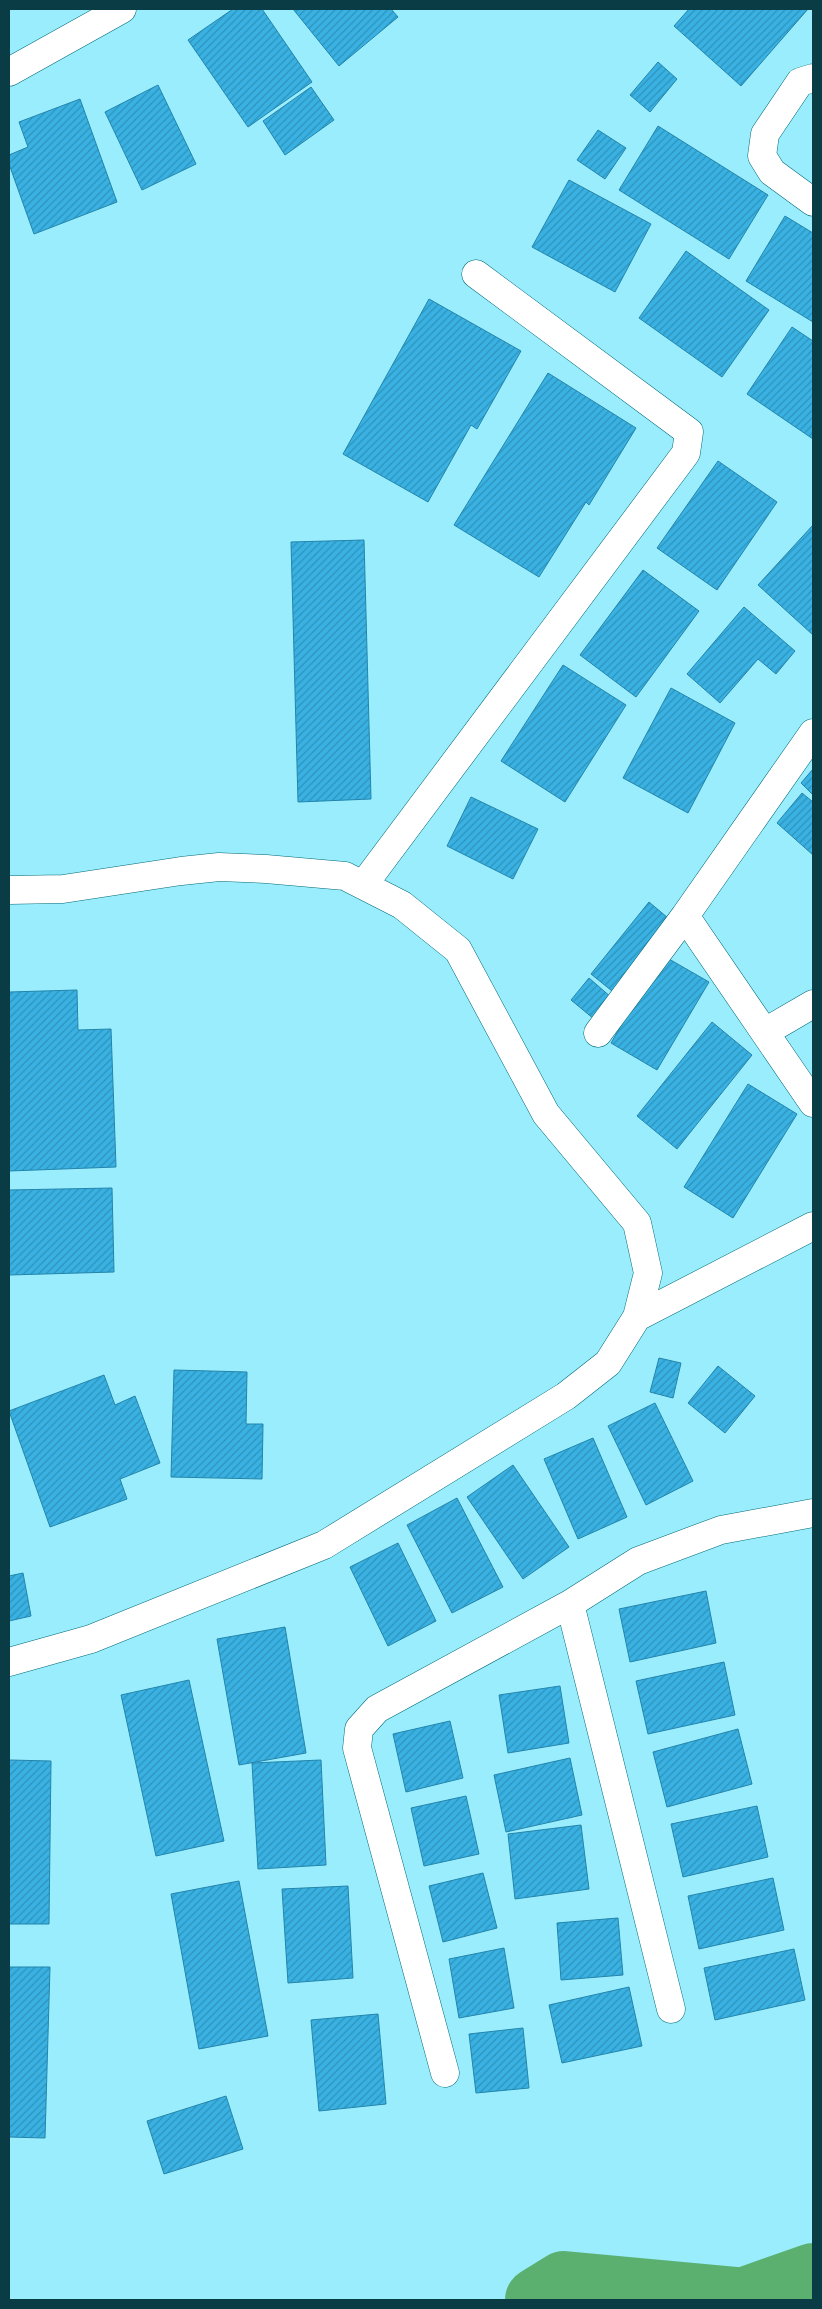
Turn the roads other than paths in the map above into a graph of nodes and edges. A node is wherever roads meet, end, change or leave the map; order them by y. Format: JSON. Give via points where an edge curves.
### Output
{"nodes":[{"id":1,"x":122,"y":9,"type":"edge"},
{"id":2,"x":9,"y":72,"type":"edge"},
{"id":3,"x":813,"y":78,"type":"edge"},
{"id":4,"x":813,"y":202,"type":"edge"},
{"id":5,"x":476,"y":274,"type":"dead end"},
{"id":6,"x":813,"y":733,"type":"edge"},
{"id":7,"x":364,"y":884,"type":"junction"},
{"id":8,"x":9,"y":890,"type":"edge"},
{"id":9,"x":685,"y":916,"type":"junction"},
{"id":10,"x":813,"y":1004,"type":"edge"},
{"id":11,"x":765,"y":1032,"type":"junction"},
{"id":12,"x":598,"y":1033,"type":"dead end"},
{"id":13,"x":813,"y":1102,"type":"edge"},
{"id":14,"x":813,"y":1226,"type":"edge"},
{"id":15,"x":637,"y":1317,"type":"junction"},
{"id":16,"x":813,"y":1512,"type":"edge"},
{"id":17,"x":570,"y":1604,"type":"junction"},
{"id":18,"x":9,"y":1662,"type":"edge"},
{"id":19,"x":671,"y":2009,"type":"dead end"},
{"id":20,"x":446,"y":2073,"type":"dead end"}],
"edges":[{"from":1,"to":2,"type":"street"},
{"from":3,"to":4,"type":"street","via":[[800,82],[765,134],[762,156],[772,172]]},
{"from":5,"to":7,"type":"street","via":[[689,432],[686,453]]},
{"from":6,"to":9,"type":"street"},
{"from":7,"to":8,"type":"street","via":[[345,876],[309,871],[218,867],[63,889]]},
{"from":7,"to":15,"type":"street","via":[[402,905],[458,950],[546,1114],[637,1223],[648,1274]]},
{"from":9,"to":11,"type":"street"},
{"from":9,"to":12,"type":"street"},
{"from":10,"to":11,"type":"street"},
{"from":11,"to":13,"type":"street"},
{"from":14,"to":15,"type":"street"},
{"from":15,"to":18,"type":"street","via":[[608,1364],[566,1396],[324,1545],[91,1639]]},
{"from":16,"to":17,"type":"street","via":[[721,1530],[647,1557]]},
{"from":17,"to":19,"type":"street"},
{"from":17,"to":20,"type":"street","via":[[377,1709],[359,1729],[356,1748]]}]}
